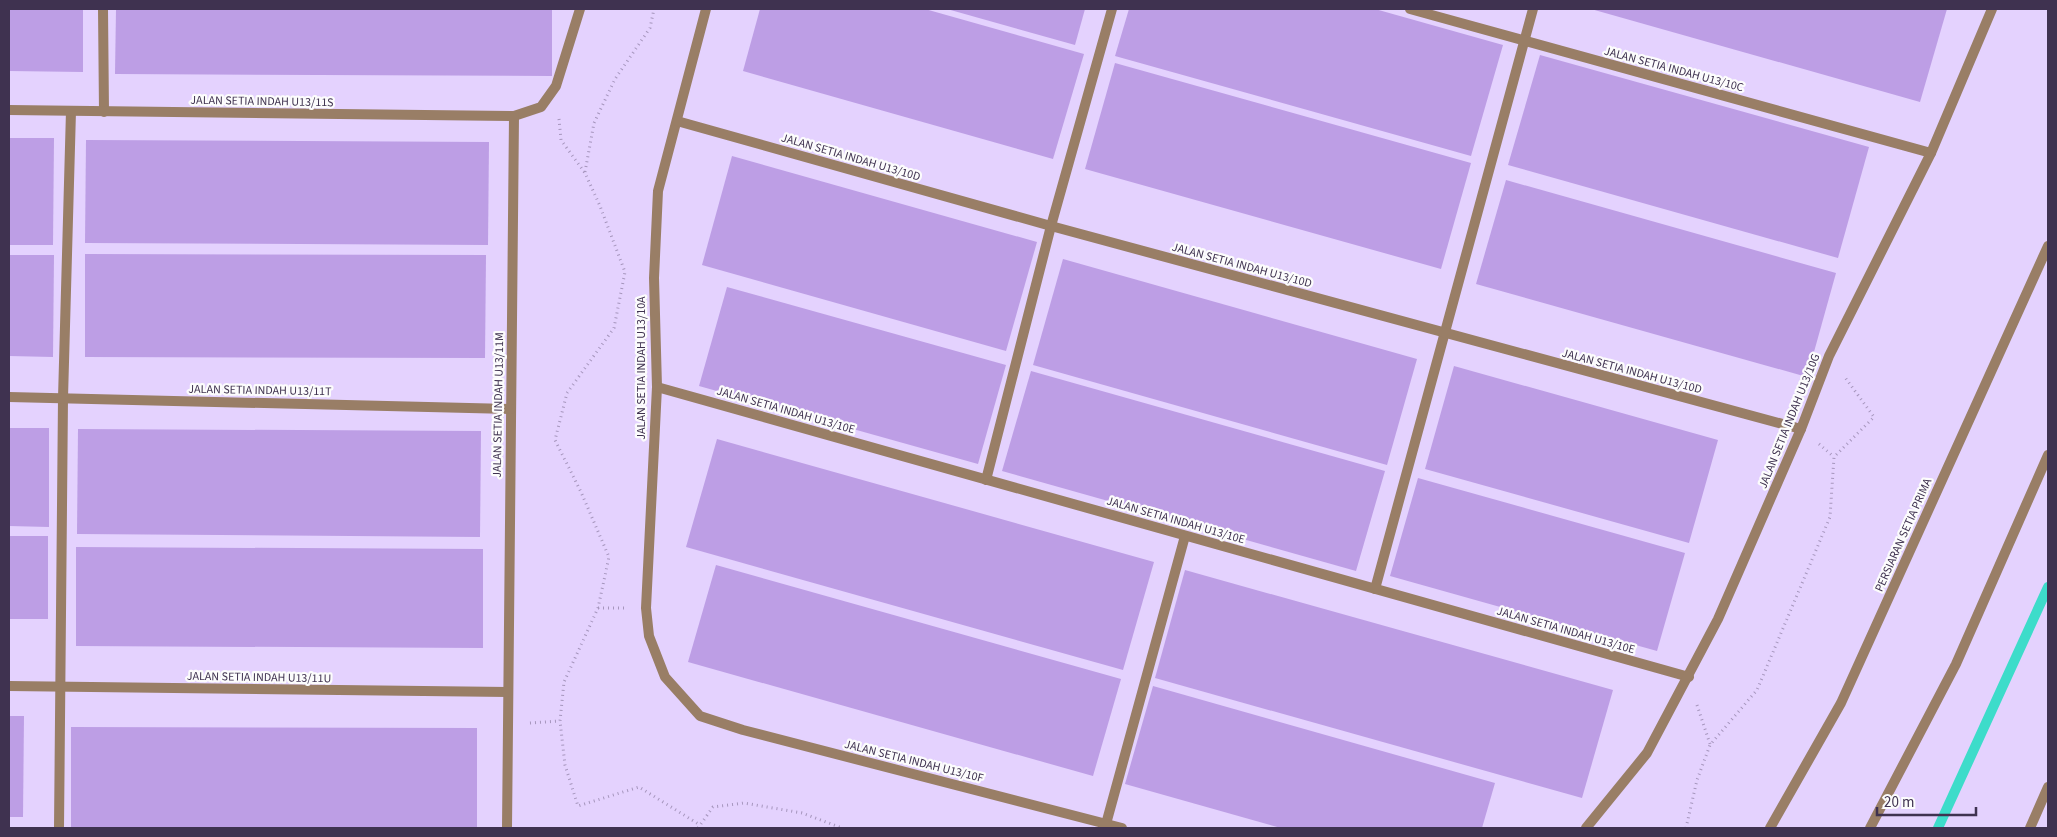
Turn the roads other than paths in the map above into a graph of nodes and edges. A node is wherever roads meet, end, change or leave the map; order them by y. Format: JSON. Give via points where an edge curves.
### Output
{"nodes":[{"id":1,"x":103,"y":9,"type":"edge"},
{"id":2,"x":580,"y":9,"type":"edge"},
{"id":3,"x":706,"y":9,"type":"edge"},
{"id":4,"x":1112,"y":9,"type":"edge"},
{"id":5,"x":1410,"y":9,"type":"edge"},
{"id":6,"x":1534,"y":9,"type":"edge"},
{"id":7,"x":1992,"y":9,"type":"edge"},
{"id":8,"x":1525,"y":40,"type":"junction"},
{"id":9,"x":9,"y":110,"type":"edge"},
{"id":10,"x":72,"y":111,"type":"junction"},
{"id":11,"x":104,"y":112,"type":"junction"},
{"id":12,"x":514,"y":116,"type":"junction"},
{"id":13,"x":677,"y":121,"type":"junction"},
{"id":14,"x":1931,"y":152,"type":"junction"},
{"id":15,"x":1051,"y":226,"type":"junction"},
{"id":16,"x":2048,"y":246,"type":"edge"},
{"id":17,"x":1444,"y":333,"type":"junction"},
{"id":18,"x":656,"y":387,"type":"junction"},
{"id":19,"x":9,"y":397,"type":"edge"},
{"id":20,"x":63,"y":398,"type":"junction"},
{"id":21,"x":511,"y":408,"type":"junction"},
{"id":22,"x":1801,"y":429,"type":"junction"},
{"id":23,"x":2048,"y":455,"type":"edge"},
{"id":24,"x":986,"y":480,"type":"junction"},
{"id":25,"x":1185,"y":536,"type":"junction"},
{"id":26,"x":1375,"y":589,"type":"junction"},
{"id":27,"x":1689,"y":677,"type":"junction"},
{"id":28,"x":9,"y":686,"type":"edge"},
{"id":29,"x":61,"y":687,"type":"junction"},
{"id":30,"x":508,"y":692,"type":"junction"},
{"id":31,"x":700,"y":716,"type":"joint"},
{"id":32,"x":2048,"y":787,"type":"edge"},
{"id":33,"x":1106,"y":824,"type":"junction"},
{"id":34,"x":59,"y":828,"type":"edge"},
{"id":35,"x":507,"y":828,"type":"edge"},
{"id":36,"x":1122,"y":828,"type":"edge"},
{"id":37,"x":1586,"y":828,"type":"edge"},
{"id":38,"x":1770,"y":828,"type":"edge"},
{"id":39,"x":1870,"y":828,"type":"edge"},
{"id":40,"x":2030,"y":828,"type":"edge"}],
"edges":[{"from":1,"to":11,"type":"street"},
{"from":2,"to":12,"type":"street","via":[[556,86],[541,107]]},
{"from":3,"to":13,"type":"street","name":"JALAN SETIA INDAH U13/10A"},
{"from":4,"to":15,"type":"street"},
{"from":5,"to":8,"type":"street","name":"JALAN SETIA INDAH U13/10C"},
{"from":6,"to":8,"type":"street"},
{"from":7,"to":14,"type":"street","name":"JALAN SETIA INDAH U13/10G"},
{"from":8,"to":14,"type":"street","name":"JALAN SETIA INDAH U13/10C"},
{"from":8,"to":17,"type":"street"},
{"from":9,"to":10,"type":"street","name":"JALAN SETIA INDAH U13/11S"},
{"from":10,"to":11,"type":"street","name":"JALAN SETIA INDAH U13/11S"},
{"from":10,"to":20,"type":"street"},
{"from":11,"to":12,"type":"street","name":"JALAN SETIA INDAH U13/11S"},
{"from":12,"to":21,"type":"street","name":"JALAN SETIA INDAH U13/11M"},
{"from":13,"to":15,"type":"street","name":"JALAN SETIA INDAH U13/10D"},
{"from":13,"to":18,"type":"street","name":"JALAN SETIA INDAH U13/10A","via":[[658,191],[654,278]]},
{"from":14,"to":22,"type":"street","name":"JALAN SETIA INDAH U13/10G","via":[[1829,356]]},
{"from":15,"to":17,"type":"street","name":"JALAN SETIA INDAH U13/10D"},
{"from":15,"to":24,"type":"street"},
{"from":16,"to":38,"type":"street","name":"PERSIARAN SETIA PRIMA","via":[[1841,703]]},
{"from":17,"to":22,"type":"street","name":"JALAN SETIA INDAH U13/10D"},
{"from":17,"to":26,"type":"street"},
{"from":18,"to":24,"type":"street","name":"JALAN SETIA INDAH U13/10E"},
{"from":18,"to":31,"type":"street","name":"JALAN SETIA INDAH U13/10A","via":[[646,608],[649,636],[665,676]]},
{"from":19,"to":20,"type":"street","name":"JALAN SETIA INDAH U13/11T"},
{"from":20,"to":21,"type":"street","name":"JALAN SETIA INDAH U13/11T"},
{"from":20,"to":29,"type":"street"},
{"from":21,"to":30,"type":"street","name":"JALAN SETIA INDAH U13/11M"},
{"from":22,"to":27,"type":"street","name":"JALAN SETIA INDAH U13/10G"},
{"from":23,"to":39,"type":"street","via":[[1956,664]]},
{"from":24,"to":25,"type":"street","name":"JALAN SETIA INDAH U13/10E"},
{"from":25,"to":26,"type":"street","name":"JALAN SETIA INDAH U13/10E"},
{"from":25,"to":33,"type":"street"},
{"from":26,"to":27,"type":"street","name":"JALAN SETIA INDAH U13/10E"},
{"from":27,"to":37,"type":"street","name":"JALAN SETIA INDAH U13/10G","via":[[1647,753]]},
{"from":28,"to":29,"type":"street","name":"JALAN SETIA INDAH U13/11U"},
{"from":29,"to":30,"type":"street","name":"JALAN SETIA INDAH U13/11U"},
{"from":29,"to":34,"type":"street"},
{"from":30,"to":35,"type":"street","name":"JALAN SETIA INDAH U13/11M"},
{"from":31,"to":33,"type":"street","name":"JALAN SETIA INDAH U13/10F"},
{"from":32,"to":40,"type":"street"},
{"from":33,"to":36,"type":"street","name":"JALAN SETIA INDAH U13/10F"}]}
